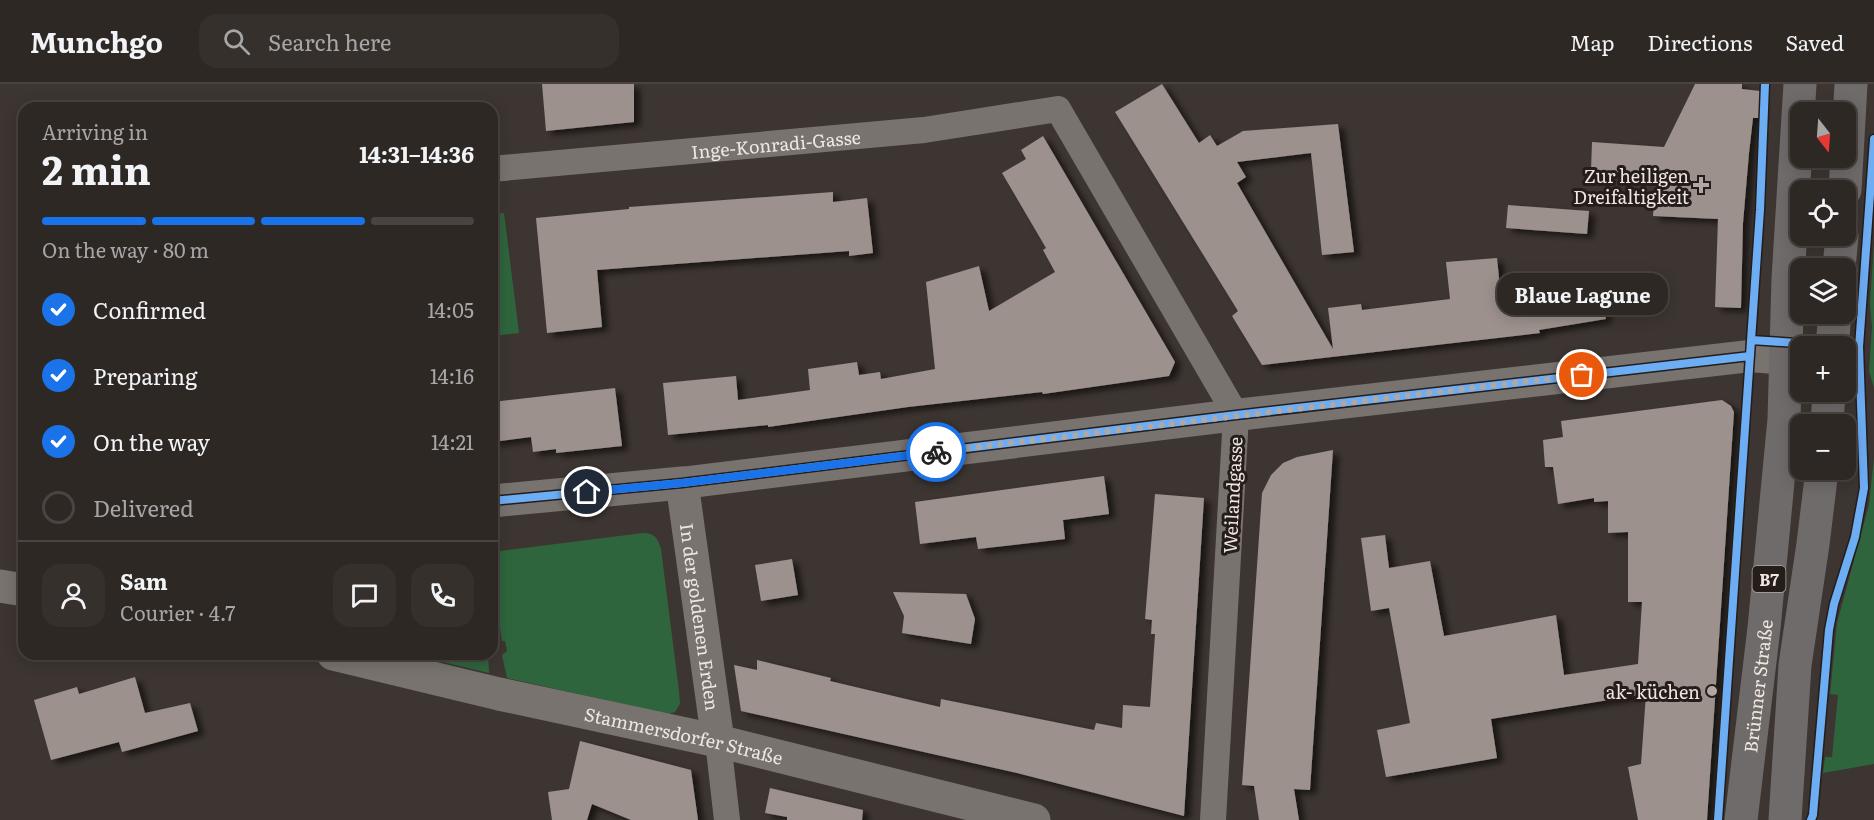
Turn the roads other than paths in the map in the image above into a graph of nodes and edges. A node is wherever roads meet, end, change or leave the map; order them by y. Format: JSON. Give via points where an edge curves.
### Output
{"nodes":[{"id":1,"x":1800,"y":84,"type":"edge"},
{"id":2,"x":1851,"y":84,"type":"edge"},
{"id":3,"x":1058,"y":109,"type":"joint"},
{"id":4,"x":498,"y":168,"type":"edge"},
{"id":5,"x":1846,"y":180,"type":"edge"},
{"id":6,"x":1792,"y":336,"type":"edge"},
{"id":7,"x":1790,"y":360,"type":"edge"},
{"id":8,"x":1790,"y":380,"type":"edge"},
{"id":9,"x":1236,"y":415,"type":"junction"},
{"id":10,"x":1821,"y":480,"type":"edge"},
{"id":11,"x":682,"y":483,"type":"junction"},
{"id":12,"x":498,"y":500,"type":"edge"},
{"id":13,"x":18,"y":571,"type":"edge"},
{"id":14,"x":0,"y":574,"type":"edge"},
{"id":15,"x":0,"y":586,"type":"edge"},
{"id":16,"x":18,"y":589,"type":"edge"},
{"id":17,"x":358,"y":660,"type":"edge"},
{"id":18,"x":718,"y":741,"type":"junction"},
{"id":19,"x":727,"y":820,"type":"edge"},
{"id":20,"x":1034,"y":820,"type":"edge"},
{"id":21,"x":1213,"y":820,"type":"edge"},
{"id":22,"x":1741,"y":820,"type":"edge"},
{"id":23,"x":1785,"y":820,"type":"edge"}],
"edges":[{"from":1,"to":6,"type":"main road","name":"Brünner Straße","number":"B7","via":[[1788,279]]},
{"from":2,"to":5,"type":"main road"},
{"from":3,"to":4,"type":"street","name":"Inge-Konradi-Gasse","via":[[924,130]]},
{"from":3,"to":9,"type":"street","name":"Weilandgasse"},
{"from":7,"to":9,"type":"street","via":[[1750,356]]},
{"from":8,"to":22,"type":"main road","name":"Brünner Straße","number":"B7"},
{"from":9,"to":11,"type":"street"},
{"from":9,"to":21,"type":"street","name":"Weilandgasse"},
{"from":10,"to":23,"type":"main road","name":"Brünner Straße","number":"B7","via":[[1795,665]]},
{"from":11,"to":12,"type":"main road"},
{"from":11,"to":18,"type":"main road","name":"In der goldenen Erden"},
{"from":13,"to":14,"type":"main road"},
{"from":15,"to":16,"type":"main road"},
{"from":17,"to":18,"type":"main road","name":"Stammersdorfer Straße"},
{"from":18,"to":19,"type":"street","name":"In der goldenen Erden"},
{"from":18,"to":20,"type":"main road","name":"Stammersdorfer Straße"}]}
